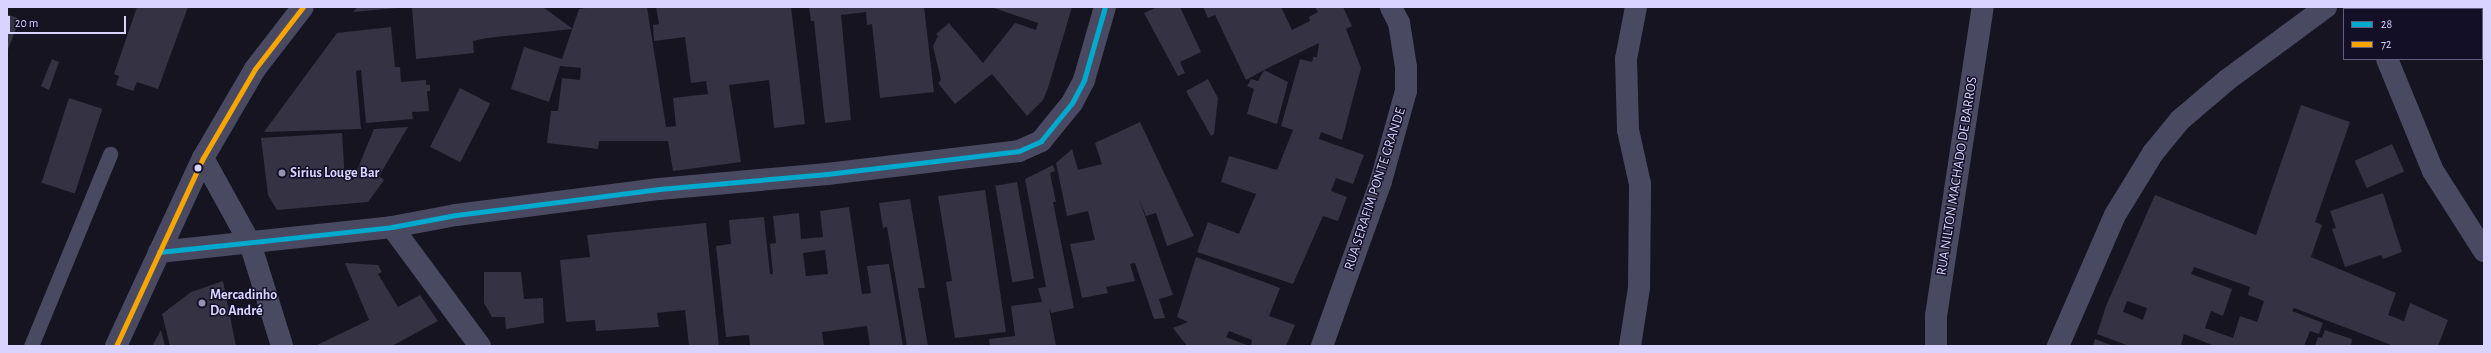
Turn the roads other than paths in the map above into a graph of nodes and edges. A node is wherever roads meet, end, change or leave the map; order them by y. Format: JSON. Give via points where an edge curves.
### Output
{"nodes":[{"id":1,"x":303,"y":7,"type":"edge"},
{"id":2,"x":1105,"y":7,"type":"edge"},
{"id":3,"x":1391,"y":7,"type":"edge"},
{"id":4,"x":1636,"y":7,"type":"edge"},
{"id":5,"x":1983,"y":7,"type":"edge"},
{"id":6,"x":2326,"y":7,"type":"edge"},
{"id":7,"x":2387,"y":60,"type":"edge"},
{"id":8,"x":110,"y":154,"type":"dead end"},
{"id":9,"x":203,"y":158,"type":"junction"},
{"id":10,"x":392,"y":227,"type":"junction"},
{"id":11,"x":250,"y":243,"type":"junction"},
{"id":12,"x":2484,"y":251,"type":"edge"},
{"id":13,"x":159,"y":252,"type":"junction"},
{"id":14,"x":31,"y":346,"type":"edge"},
{"id":15,"x":116,"y":346,"type":"edge"},
{"id":16,"x":282,"y":346,"type":"edge"},
{"id":17,"x":480,"y":346,"type":"edge"},
{"id":18,"x":1322,"y":346,"type":"edge"},
{"id":19,"x":1630,"y":346,"type":"edge"},
{"id":20,"x":1936,"y":346,"type":"edge"},
{"id":21,"x":2058,"y":346,"type":"edge"}],
"edges":[{"from":1,"to":9,"type":"street","via":[[255,69]]},
{"from":2,"to":10,"type":"street","via":[[1084,80],[1072,103],[1041,141],[1019,151],[827,174],[659,189],[456,215]]},
{"from":3,"to":18,"type":"street","name":"RUA SERAFIM PONTE GRANDE","via":[[1399,23],[1406,67],[1406,91],[1382,180]]},
{"from":4,"to":19,"type":"street","via":[[1626,59],[1628,130],[1640,184],[1641,228],[1639,288]]},
{"from":5,"to":20,"type":"street","name":"RUA NILTON MACHADO DE BARROS","via":[[1936,316]]},
{"from":6,"to":21,"type":"street","via":[[2180,120],[2153,153],[2116,216]]},
{"from":7,"to":12,"type":"street","via":[[2433,171]]},
{"from":8,"to":14,"type":"lane"},
{"from":9,"to":11,"type":"street"},
{"from":9,"to":13,"type":"street"},
{"from":10,"to":11,"type":"street"},
{"from":10,"to":17,"type":"street"},
{"from":11,"to":13,"type":"street"},
{"from":11,"to":16,"type":"street"},
{"from":13,"to":15,"type":"street"}]}
